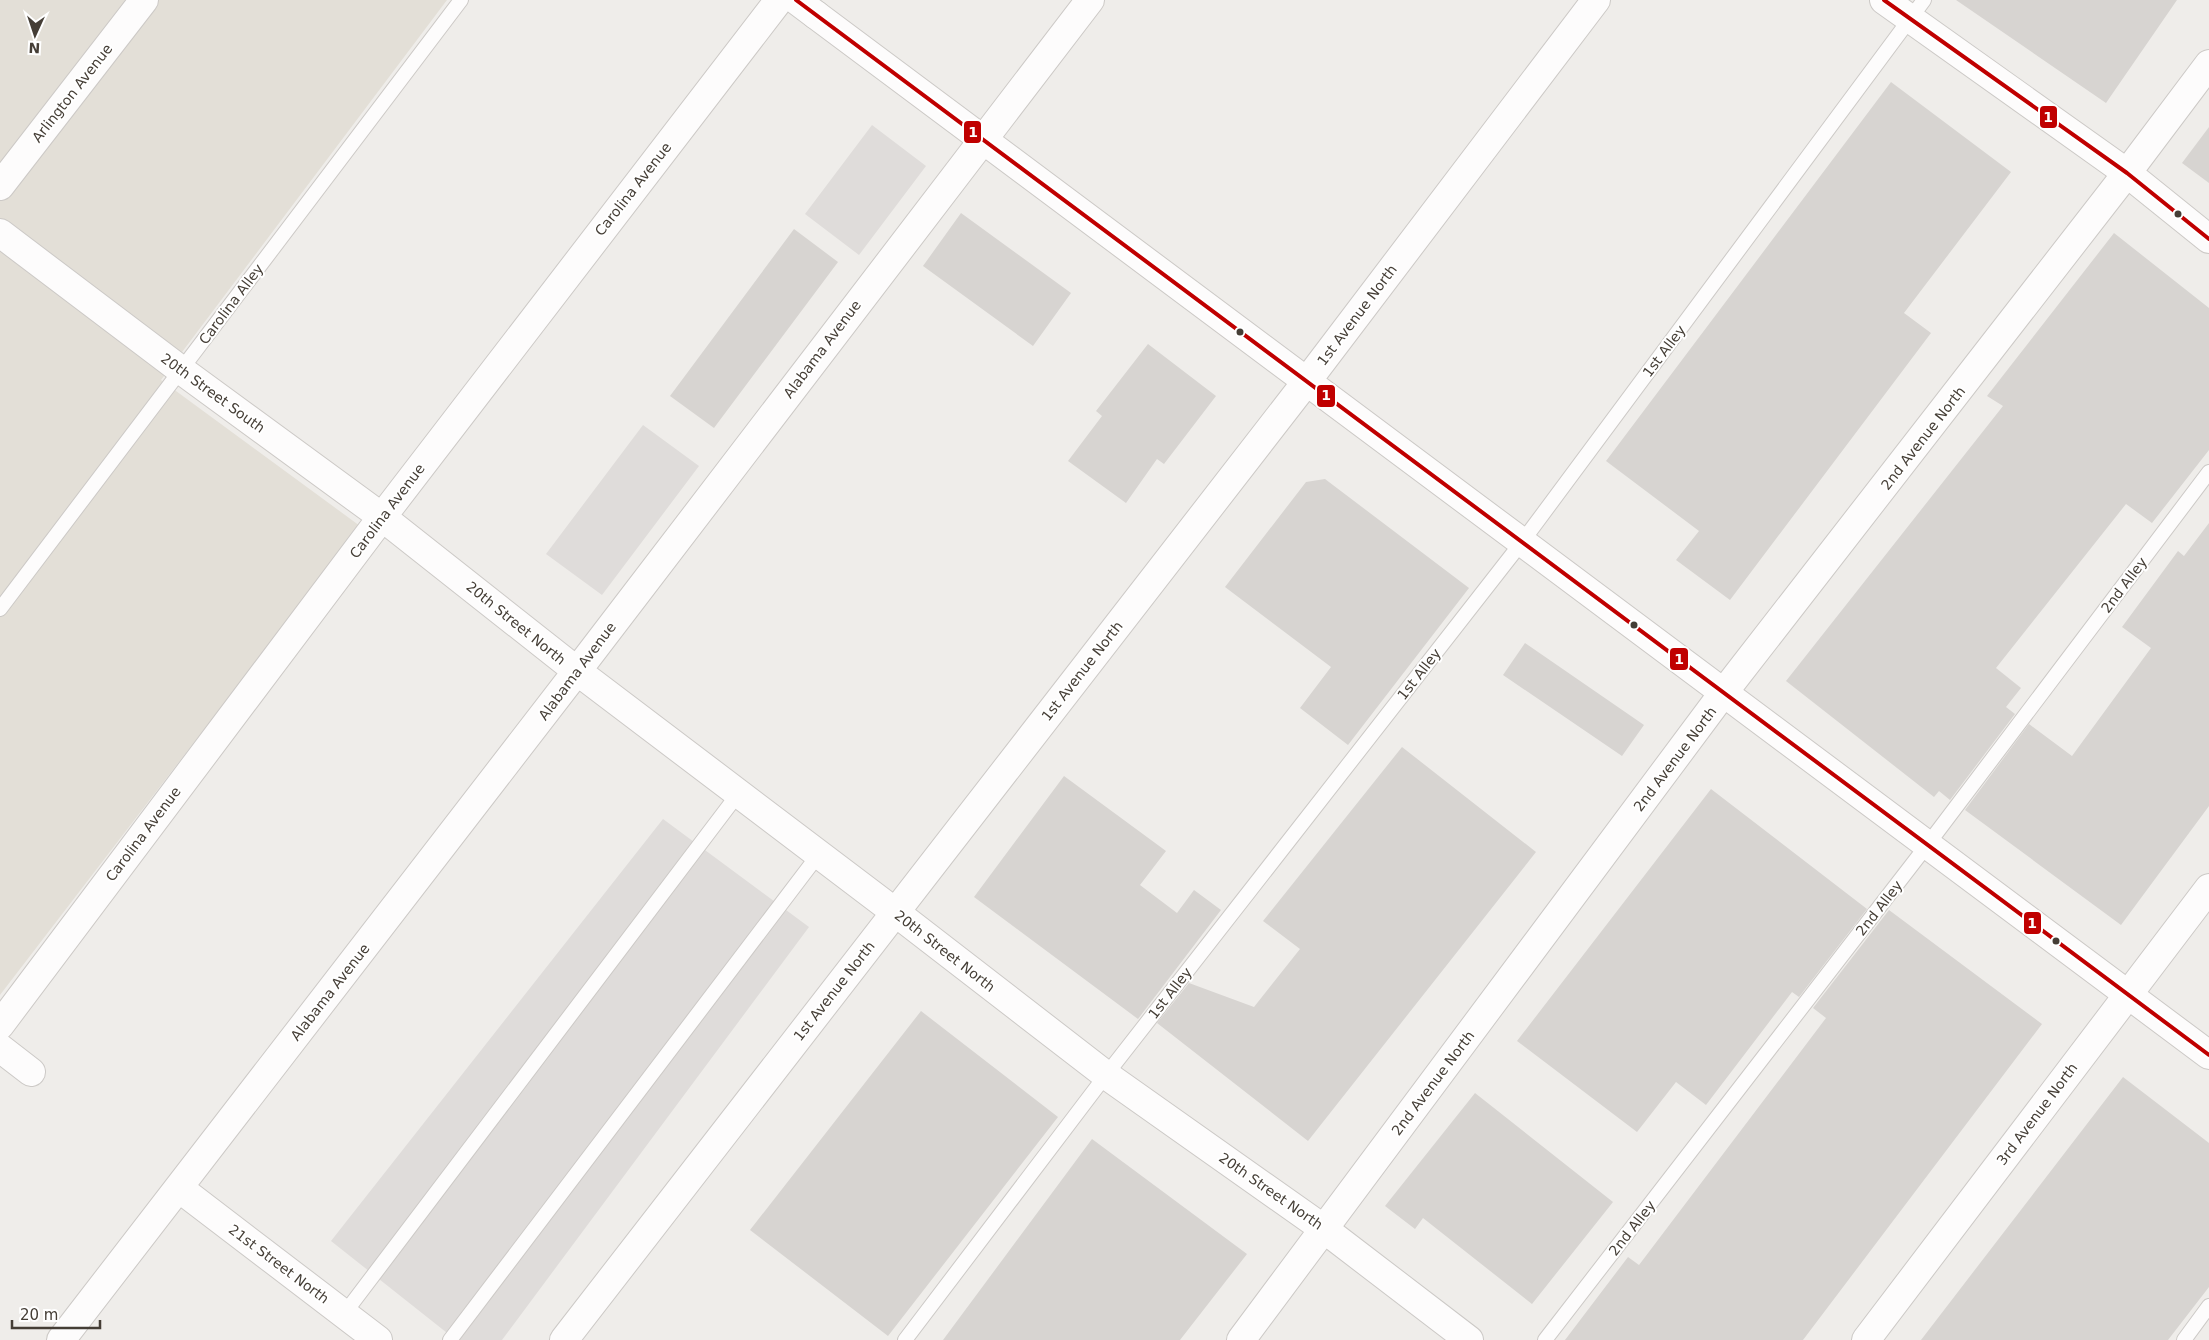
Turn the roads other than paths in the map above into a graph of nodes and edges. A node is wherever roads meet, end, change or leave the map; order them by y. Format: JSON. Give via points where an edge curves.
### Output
{"nodes":[{"id":1,"x":144,"y":0,"type":"edge"},
{"id":2,"x":461,"y":0,"type":"edge"},
{"id":3,"x":778,"y":0,"type":"edge"},
{"id":4,"x":1090,"y":0,"type":"edge"},
{"id":5,"x":1596,"y":0,"type":"edge"},
{"id":6,"x":1884,"y":0,"type":"edge"},
{"id":7,"x":806,"y":8,"type":"edge"},
{"id":8,"x":1917,"y":10,"type":"edge"},
{"id":9,"x":2209,"y":64,"type":"edge"},
{"id":10,"x":982,"y":139,"type":"junction"},
{"id":11,"x":2127,"y":173,"type":"junction"},
{"id":12,"x":0,"y":186,"type":"edge"},
{"id":13,"x":0,"y":232,"type":"edge"},
{"id":14,"x":2209,"y":239,"type":"edge"},
{"id":15,"x":181,"y":370,"type":"junction"},
{"id":16,"x":1307,"y":381,"type":"junction"},
{"id":17,"x":2209,"y":472,"type":"edge"},
{"id":18,"x":382,"y":517,"type":"junction"},
{"id":19,"x":1522,"y":542,"type":"junction"},
{"id":20,"x":426,"y":553,"type":"joint"},
{"id":21,"x":0,"y":609,"type":"edge"},
{"id":22,"x":576,"y":671,"type":"junction"},
{"id":23,"x":1724,"y":692,"type":"junction"},
{"id":24,"x":738,"y":794,"type":"junction"},
{"id":25,"x":1928,"y":844,"type":"junction"},
{"id":26,"x":819,"y":854,"type":"junction"},
{"id":27,"x":2209,"y":888,"type":"edge"},
{"id":28,"x":895,"y":912,"type":"junction"},
{"id":29,"x":2129,"y":993,"type":"junction"},
{"id":30,"x":0,"y":1025,"type":"edge"},
{"id":31,"x":0,"y":1048,"type":"edge"},
{"id":32,"x":2209,"y":1054,"type":"edge"},
{"id":33,"x":31,"y":1072,"type":"dead end"},
{"id":34,"x":1106,"y":1075,"type":"junction"},
{"id":35,"x":179,"y":1188,"type":"junction"},
{"id":36,"x":1324,"y":1229,"type":"junction"},
{"id":37,"x":2209,"y":1306,"type":"edge"},
{"id":38,"x":344,"y":1314,"type":"junction"},
{"id":39,"x":61,"y":1340,"type":"edge"},
{"id":40,"x":378,"y":1340,"type":"edge"},
{"id":41,"x":450,"y":1340,"type":"edge"},
{"id":42,"x":564,"y":1340,"type":"edge"},
{"id":43,"x":905,"y":1340,"type":"edge"},
{"id":44,"x":1241,"y":1340,"type":"edge"},
{"id":45,"x":1469,"y":1340,"type":"edge"},
{"id":46,"x":1545,"y":1340,"type":"edge"},
{"id":47,"x":1866,"y":1340,"type":"edge"},
{"id":48,"x":2184,"y":1340,"type":"edge"}],
"edges":[{"from":1,"to":12,"type":"street","name":"Arlington Avenue"},
{"from":2,"to":15,"type":"lane","name":"Carolina Alley"},
{"from":3,"to":18,"type":"street","name":"Carolina Avenue"},
{"from":4,"to":10,"type":"street","name":"Alabama Avenue"},
{"from":5,"to":16,"type":"street","name":"1st Avenue North"},
{"from":6,"to":8,"type":"street"},
{"from":7,"to":10,"type":"street"},
{"from":8,"to":11,"type":"street"},
{"from":8,"to":19,"type":"lane","name":"1st Alley"},
{"from":9,"to":11,"type":"street","name":"2nd Avenue North"},
{"from":10,"to":16,"type":"street"},
{"from":10,"to":22,"type":"street","name":"Alabama Avenue"},
{"from":11,"to":14,"type":"street"},
{"from":11,"to":23,"type":"street","name":"2nd Avenue North"},
{"from":13,"to":15,"type":"street","name":"20th Street South"},
{"from":15,"to":18,"type":"street","name":"20th Street South"},
{"from":15,"to":21,"type":"lane","name":"Carolina Alley"},
{"from":16,"to":19,"type":"street"},
{"from":16,"to":28,"type":"street","name":"1st Avenue North"},
{"from":17,"to":25,"type":"lane","name":"2nd Alley"},
{"from":18,"to":20,"type":"street","name":"20th Street South"},
{"from":18,"to":30,"type":"street","name":"Carolina Avenue"},
{"from":19,"to":23,"type":"street"},
{"from":19,"to":34,"type":"lane","name":"1st Alley"},
{"from":20,"to":22,"type":"street","name":"20th Street North"},
{"from":22,"to":24,"type":"street","name":"20th Street North"},
{"from":22,"to":35,"type":"street","name":"Alabama Avenue"},
{"from":23,"to":25,"type":"street"},
{"from":23,"to":36,"type":"street","name":"2nd Avenue North"},
{"from":24,"to":26,"type":"street","name":"20th Street North"},
{"from":24,"to":38,"type":"lane"},
{"from":25,"to":29,"type":"street"},
{"from":25,"to":46,"type":"lane","name":"2nd Alley"},
{"from":26,"to":28,"type":"street","name":"20th Street North"},
{"from":26,"to":41,"type":"lane"},
{"from":27,"to":29,"type":"street","name":"3rd Avenue North"},
{"from":28,"to":34,"type":"street","name":"20th Street North"},
{"from":28,"to":42,"type":"street","name":"1st Avenue North"},
{"from":29,"to":32,"type":"street"},
{"from":29,"to":47,"type":"street","name":"3rd Avenue North"},
{"from":31,"to":33,"type":"street"},
{"from":34,"to":36,"type":"street","name":"20th Street North"},
{"from":34,"to":43,"type":"lane","name":"1st Alley"},
{"from":35,"to":38,"type":"street","name":"21st Street North"},
{"from":35,"to":39,"type":"street","name":"Alabama Avenue"},
{"from":36,"to":44,"type":"street","name":"2nd Avenue North"},
{"from":36,"to":45,"type":"street","name":"20th Street North"},
{"from":37,"to":48,"type":"lane"},
{"from":38,"to":40,"type":"street","name":"21st Street North"}]}
